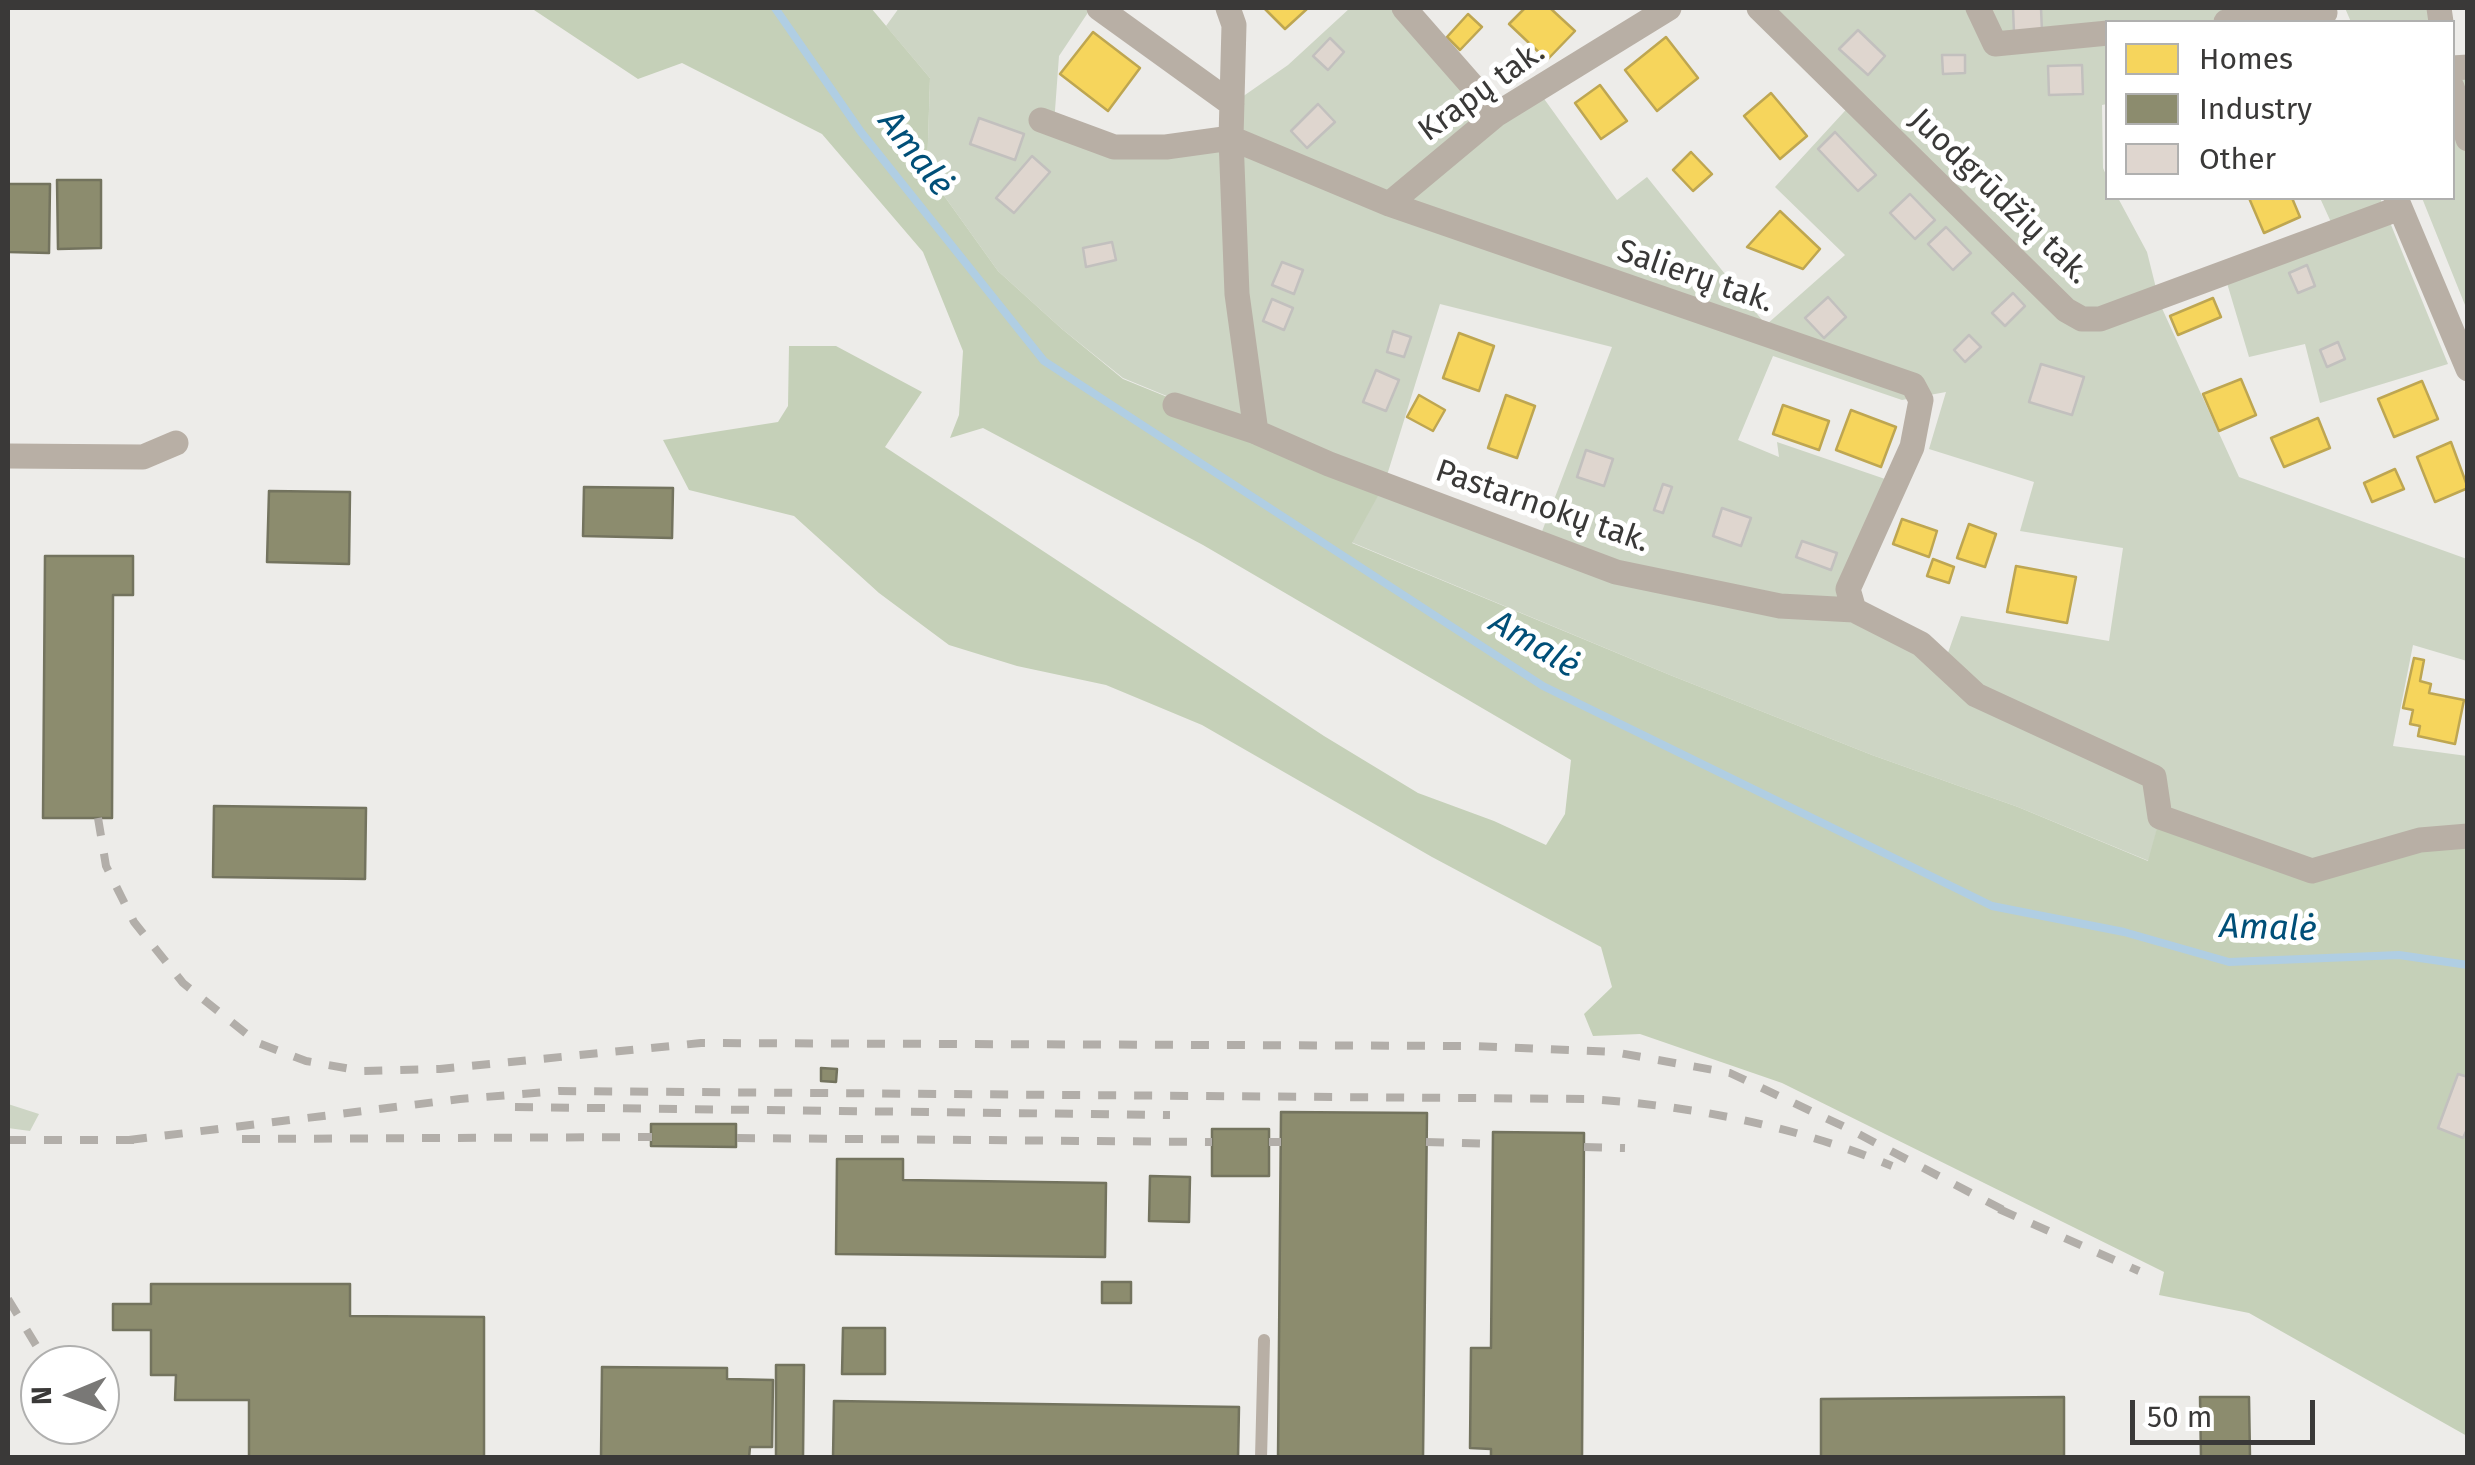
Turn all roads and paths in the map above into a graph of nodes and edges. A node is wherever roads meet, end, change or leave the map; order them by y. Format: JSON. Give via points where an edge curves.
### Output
{"nodes":[{"id":1,"x":1100,"y":8,"type":"edge"},
{"id":2,"x":1228,"y":8,"type":"edge"},
{"id":3,"x":1404,"y":8,"type":"edge"},
{"id":4,"x":1669,"y":8,"type":"edge"},
{"id":5,"x":1759,"y":8,"type":"edge"},
{"id":6,"x":1978,"y":8,"type":"edge"},
{"id":7,"x":2326,"y":14,"type":"edge"},
{"id":8,"x":2251,"y":20,"type":"edge"},
{"id":9,"x":2105,"y":33,"type":"edge"},
{"id":10,"x":2455,"y":97,"type":"edge"},
{"id":11,"x":1232,"y":104,"type":"junction"},
{"id":12,"x":1497,"y":114,"type":"junction"},
{"id":13,"x":1042,"y":120,"type":"dead end"},
{"id":14,"x":1231,"y":138,"type":"junction"},
{"id":15,"x":2468,"y":139,"type":"edge"},
{"id":16,"x":2398,"y":203,"type":"edge"},
{"id":17,"x":1388,"y":204,"type":"junction"},
{"id":18,"x":2468,"y":369,"type":"edge"},
{"id":19,"x":1175,"y":405,"type":"dead end"},
{"id":20,"x":1256,"y":432,"type":"junction"},
{"id":21,"x":176,"y":443,"type":"dead end"},
{"id":22,"x":8,"y":456,"type":"edge"},
{"id":23,"x":1854,"y":610,"type":"junction"},
{"id":24,"x":2468,"y":836,"type":"edge"},
{"id":25,"x":1264,"y":1340,"type":"dead end"},
{"id":26,"x":1260,"y":1458,"type":"edge"}],
"edges":[{"from":1,"to":11,"type":"street"},
{"from":2,"to":11,"type":"street","via":[[1234,26]]},
{"from":3,"to":12,"type":"street"},
{"from":4,"to":12,"type":"street","name":"Krapų tak."},
{"from":5,"to":16,"type":"street","name":"Juodgrūdžių tak.","via":[[2082,319],[2112,315]]},
{"from":6,"to":9,"type":"street","via":[[1995,44]]},
{"from":7,"to":8,"type":"street"},
{"from":10,"to":15,"type":"street"},
{"from":11,"to":14,"type":"street"},
{"from":12,"to":17,"type":"street","name":"Krapų tak."},
{"from":13,"to":14,"type":"street","via":[[1114,146]]},
{"from":14,"to":17,"type":"street","name":"Salierų tak."},
{"from":14,"to":20,"type":"street","via":[[1237,294]]},
{"from":16,"to":18,"type":"street"},
{"from":17,"to":23,"type":"street","name":"Salierų tak.","via":[[1913,385],[1921,400],[1912,447],[1848,589]]},
{"from":19,"to":20,"type":"street","name":"Pastarnokų tak."},
{"from":20,"to":23,"type":"street","name":"Pastarnokų tak.","via":[[1616,572],[1780,606]]},
{"from":21,"to":22,"type":"street","via":[[143,457]]},
{"from":23,"to":24,"type":"street","name":"Pastarnokų tak.","via":[[1920,644],[1976,695],[2154,778],[2160,817],[2312,871],[2420,840]]},
{"from":25,"to":26,"type":"lane"}]}
